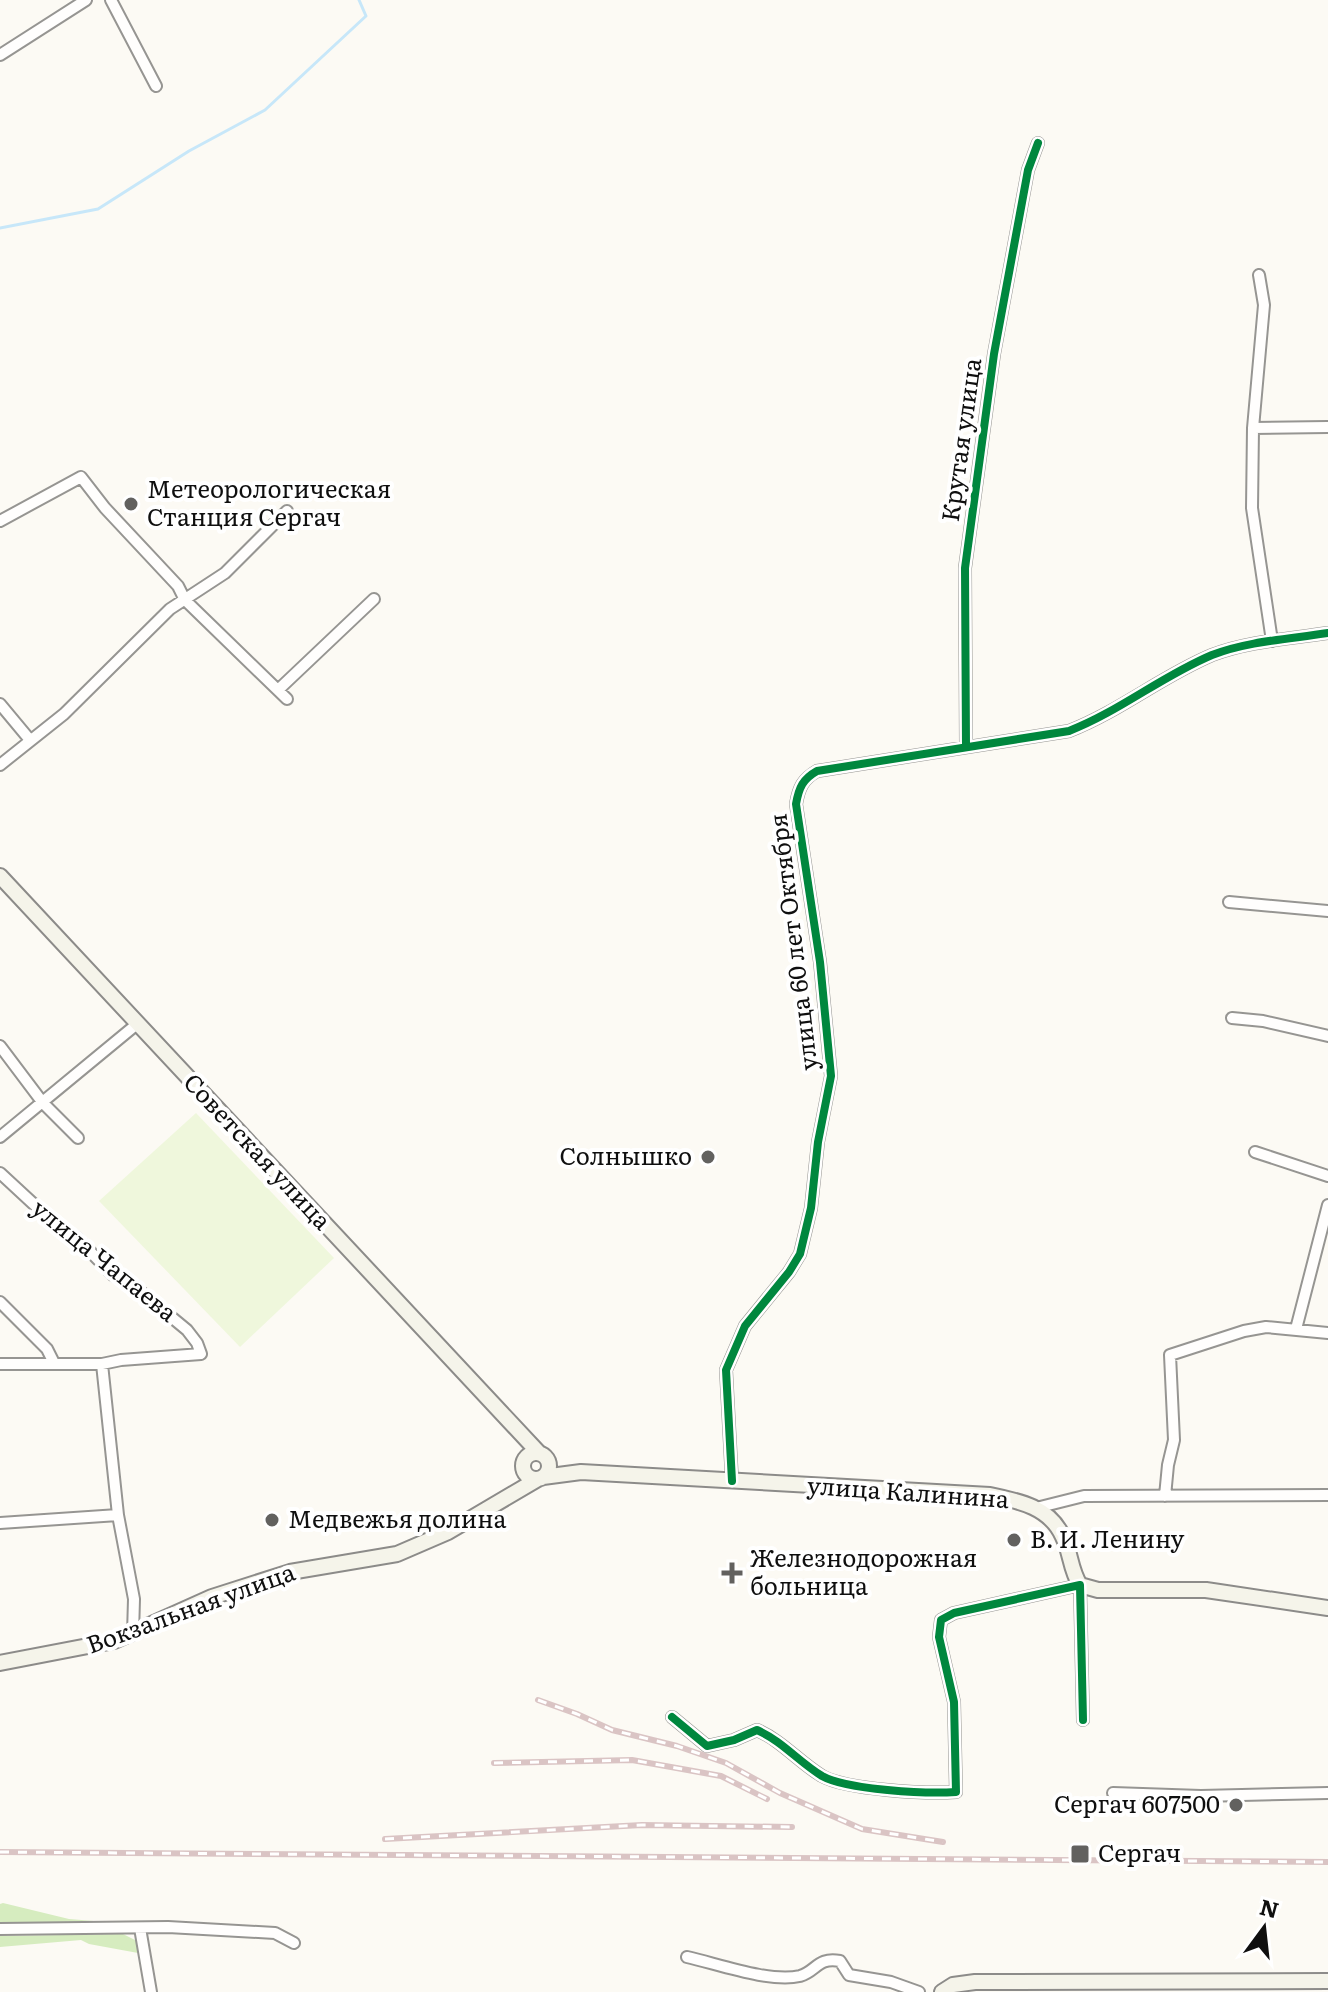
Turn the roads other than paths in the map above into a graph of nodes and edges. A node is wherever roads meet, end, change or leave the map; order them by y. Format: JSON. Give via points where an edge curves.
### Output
{"nodes":[{"id":1,"x":86,"y":0,"type":"edge"},
{"id":2,"x":111,"y":0,"type":"edge"},
{"id":3,"x":0,"y":55,"type":"edge"},
{"id":4,"x":156,"y":86,"type":"dead end"},
{"id":5,"x":1038,"y":143,"type":"dead end"},
{"id":6,"x":1259,"y":275,"type":"dead end"},
{"id":7,"x":1328,"y":427,"type":"edge"},
{"id":8,"x":1253,"y":428,"type":"junction"},
{"id":9,"x":287,"y":511,"type":"dead end"},
{"id":10,"x":0,"y":521,"type":"edge"},
{"id":11,"x":374,"y":599,"type":"dead end"},
{"id":12,"x":185,"y":600,"type":"junction"},
{"id":13,"x":1328,"y":633,"type":"edge"},
{"id":14,"x":1272,"y":641,"type":"junction"},
{"id":15,"x":278,"y":690,"type":"junction"},
{"id":16,"x":287,"y":699,"type":"dead end"},
{"id":17,"x":0,"y":704,"type":"edge"},
{"id":18,"x":30,"y":740,"type":"junction"},
{"id":19,"x":966,"y":747,"type":"junction"},
{"id":20,"x":0,"y":765,"type":"edge"},
{"id":21,"x":0,"y":876,"type":"edge"},
{"id":22,"x":1229,"y":902,"type":"dead end"},
{"id":23,"x":1328,"y":911,"type":"edge"},
{"id":24,"x":1232,"y":1018,"type":"dead end"},
{"id":25,"x":137,"y":1024,"type":"junction"},
{"id":26,"x":1328,"y":1036,"type":"edge"},
{"id":27,"x":0,"y":1046,"type":"edge"},
{"id":28,"x":43,"y":1103,"type":"junction"},
{"id":29,"x":0,"y":1137,"type":"edge"},
{"id":30,"x":78,"y":1138,"type":"dead end"},
{"id":31,"x":1255,"y":1152,"type":"dead end"},
{"id":32,"x":0,"y":1173,"type":"edge"},
{"id":33,"x":1328,"y":1176,"type":"edge"},
{"id":34,"x":1328,"y":1205,"type":"edge"},
{"id":35,"x":0,"y":1302,"type":"edge"},
{"id":36,"x":1296,"y":1329,"type":"junction"},
{"id":37,"x":1328,"y":1333,"type":"edge"},
{"id":38,"x":54,"y":1363,"type":"junction"},
{"id":39,"x":0,"y":1364,"type":"edge"},
{"id":40,"x":102,"y":1364,"type":"junction"},
{"id":41,"x":533,"y":1460,"type":"junction"},
{"id":42,"x":581,"y":1472,"type":"junction"},
{"id":43,"x":541,"y":1478,"type":"junction"},
{"id":44,"x":732,"y":1481,"type":"junction"},
{"id":45,"x":512,"y":1495,"type":"junction"},
{"id":46,"x":1328,"y":1495,"type":"edge"},
{"id":47,"x":1165,"y":1496,"type":"junction"},
{"id":48,"x":1036,"y":1508,"type":"junction"},
{"id":49,"x":118,"y":1515,"type":"junction"},
{"id":50,"x":0,"y":1523,"type":"edge"},
{"id":51,"x":1080,"y":1585,"type":"junction"},
{"id":52,"x":1328,"y":1608,"type":"edge"},
{"id":53,"x":133,"y":1634,"type":"junction"},
{"id":54,"x":0,"y":1663,"type":"edge"},
{"id":55,"x":672,"y":1717,"type":"dead end"},
{"id":56,"x":1083,"y":1720,"type":"dead end"},
{"id":57,"x":1113,"y":1793,"type":"dead end"},
{"id":58,"x":1328,"y":1793,"type":"edge"},
{"id":59,"x":140,"y":1928,"type":"junction"},
{"id":60,"x":0,"y":1929,"type":"edge"},
{"id":61,"x":294,"y":1943,"type":"dead end"},
{"id":62,"x":687,"y":1957,"type":"dead end"},
{"id":63,"x":1328,"y":1981,"type":"edge"},
{"id":64,"x":988,"y":1987,"type":"edge"},
{"id":65,"x":151,"y":1992,"type":"edge"},
{"id":66,"x":919,"y":1992,"type":"edge"},
{"id":67,"x":942,"y":1992,"type":"edge"}],
"edges":[{"from":1,"to":3,"type":"street"},
{"from":2,"to":4,"type":"street"},
{"from":5,"to":19,"type":"street","name":"Крутая улица","via":[[1028,170],[994,354],[965,568]]},
{"from":6,"to":8,"type":"street","via":[[1264,305]]},
{"from":7,"to":8,"type":"street"},
{"from":8,"to":14,"type":"street","via":[[1252,508]]},
{"from":9,"to":12,"type":"street","via":[[225,573]]},
{"from":10,"to":12,"type":"street","via":[[81,477]]},
{"from":11,"to":15,"type":"street"},
{"from":12,"to":15,"type":"street"},
{"from":12,"to":18,"type":"street"},
{"from":13,"to":14,"type":"street"},
{"from":14,"to":19,"type":"street","via":[[1189,665],[1069,731]]},
{"from":15,"to":16,"type":"street"},
{"from":17,"to":18,"type":"street"},
{"from":18,"to":20,"type":"street"},
{"from":19,"to":44,"type":"street","name":"улица 60 лет Октября","via":[[817,771],[798,790],[831,1076],[800,1254],[745,1326],[726,1370]]},
{"from":21,"to":25,"type":"main road","name":"Советская улица"},
{"from":22,"to":23,"type":"street"},
{"from":24,"to":26,"type":"street"},
{"from":25,"to":28,"type":"street"},
{"from":25,"to":41,"type":"main road","name":"Советская улица","via":[[516,1427]]},
{"from":27,"to":28,"type":"street"},
{"from":28,"to":29,"type":"street"},
{"from":28,"to":30,"type":"street"},
{"from":31,"to":33,"type":"street"},
{"from":32,"to":40,"type":"street","name":"улица Чапаева","via":[[113,1275],[187,1330],[201,1354]]},
{"from":34,"to":36,"type":"street"},
{"from":35,"to":38,"type":"street","via":[[47,1349]]},
{"from":36,"to":37,"type":"street"},
{"from":36,"to":47,"type":"street","via":[[1244,1331],[1170,1355],[1174,1440]]},
{"from":38,"to":39,"type":"street"},
{"from":38,"to":40,"type":"street"},
{"from":40,"to":49,"type":"street"},
{"from":41,"to":42,"type":"main road"},
{"from":41,"to":43,"type":"main road","via":[[549,1469]]},
{"from":41,"to":43,"type":"main road","name":"Советская улица","via":[[528,1477]]},
{"from":41,"to":45,"type":"main road"},
{"from":42,"to":43,"type":"main road"},
{"from":42,"to":44,"type":"main road","name":"улица Калинина"},
{"from":43,"to":45,"type":"main road","name":"Вокзальная улица"},
{"from":44,"to":48,"type":"main road","name":"улица Калинина","via":[[990,1495]]},
{"from":45,"to":53,"type":"main road","name":"Вокзальная улица","via":[[397,1554],[290,1572],[212,1597]]},
{"from":46,"to":47,"type":"street","name":"улица Калинина"},
{"from":47,"to":48,"type":"street","name":"улица Калинина","via":[[1084,1496]]},
{"from":48,"to":51,"type":"main road","via":[[1056,1525]]},
{"from":49,"to":50,"type":"street"},
{"from":49,"to":53,"type":"street","via":[[134,1599]]},
{"from":51,"to":52,"type":"main road","via":[[1098,1590],[1206,1590]]},
{"from":51,"to":55,"type":"street","via":[[941,1620],[939,1637],[954,1702],[956,1792],[856,1785],[824,1777],[757,1730],[707,1746]]},
{"from":51,"to":56,"type":"street"},
{"from":53,"to":54,"type":"main road","name":"Вокзальная улица","via":[[65,1653]]},
{"from":57,"to":58,"type":"street"},
{"from":59,"to":60,"type":"street"},
{"from":59,"to":61,"type":"street","via":[[275,1933]]},
{"from":59,"to":65,"type":"street"},
{"from":62,"to":66,"type":"street","via":[[761,1975],[801,1976],[821,1962],[840,1961],[849,1975]]},
{"from":63,"to":64,"type":"main road"},
{"from":64,"to":67,"type":"main road","via":[[953,1985]]}]}
